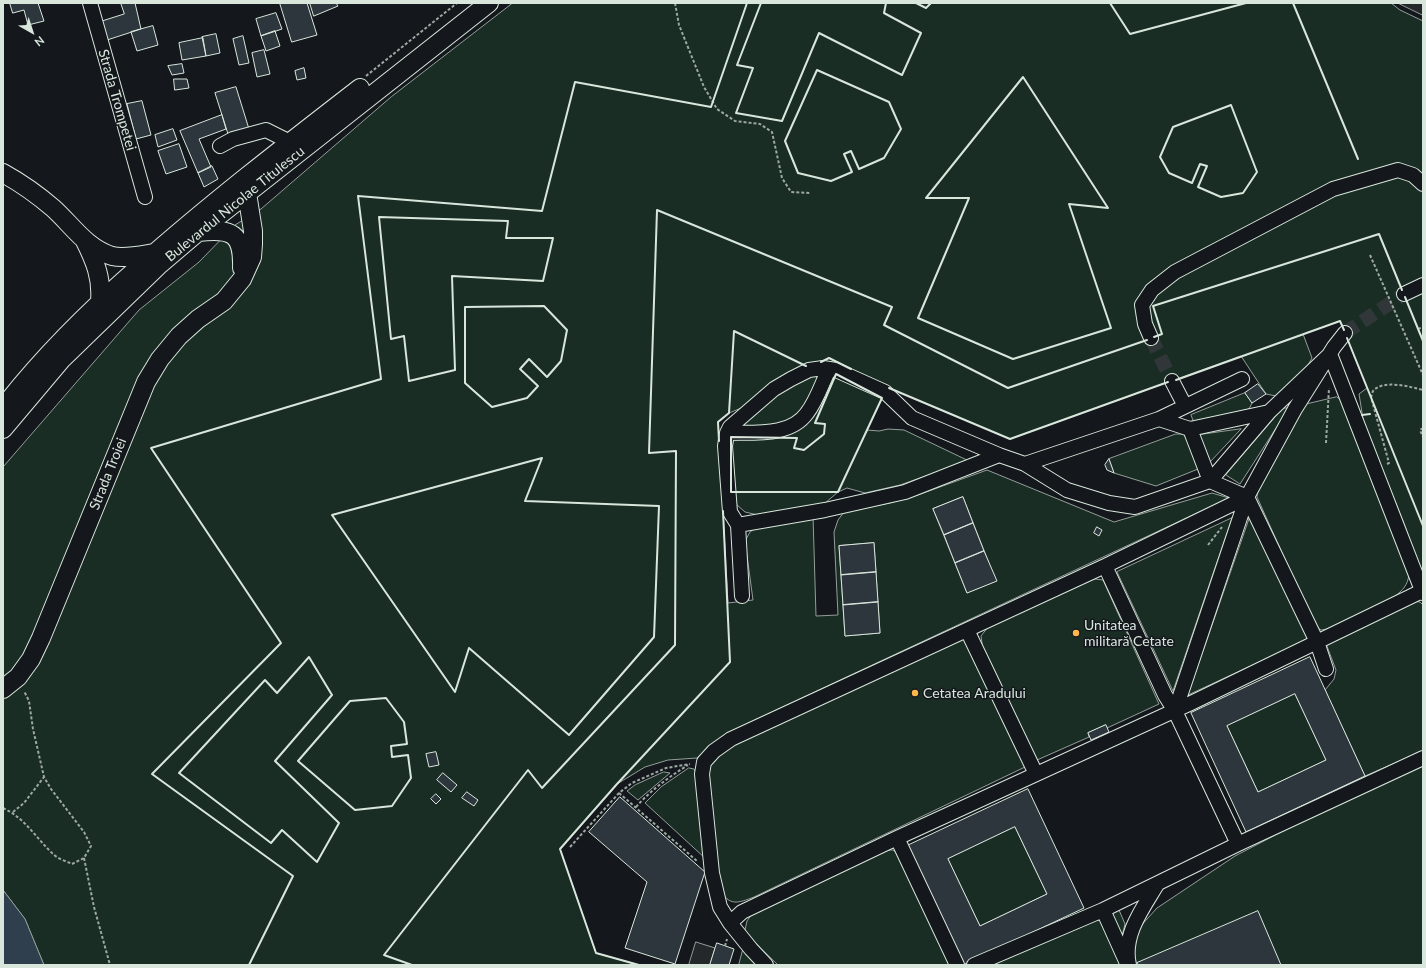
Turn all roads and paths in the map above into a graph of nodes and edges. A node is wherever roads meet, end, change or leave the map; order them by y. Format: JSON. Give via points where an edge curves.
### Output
{"nodes":[{"id":1,"x":90,"y":3,"type":"edge"},
{"id":2,"x":470,"y":3,"type":"edge"},
{"id":3,"x":489,"y":3,"type":"edge"},
{"id":4,"x":675,"y":3,"type":"edge"},
{"id":5,"x":284,"y":139,"type":"dead end"},
{"id":6,"x":220,"y":146,"type":"dead end"},
{"id":7,"x":3,"y":173,"type":"edge"},
{"id":8,"x":1423,"y":184,"type":"edge"},
{"id":9,"x":247,"y":193,"type":"junction"},
{"id":10,"x":811,"y":193,"type":"dead end"},
{"id":11,"x":145,"y":197,"type":"dead end"},
{"id":12,"x":198,"y":232,"type":"junction"},
{"id":13,"x":85,"y":241,"type":"junction"},
{"id":14,"x":155,"y":253,"type":"junction"},
{"id":15,"x":1370,"y":255,"type":"dead end"},
{"id":16,"x":242,"y":279,"type":"junction"},
{"id":17,"x":1423,"y":286,"type":"edge"},
{"id":18,"x":1404,"y":294,"type":"tunnel mouth"},
{"id":19,"x":100,"y":301,"type":"junction"},
{"id":20,"x":1423,"y":327,"type":"edge"},
{"id":21,"x":1418,"y":329,"type":"dead end"},
{"id":22,"x":1345,"y":333,"type":"tunnel mouth"},
{"id":23,"x":1151,"y":338,"type":"tunnel mouth"},
{"id":24,"x":1330,"y":354,"type":"junction"},
{"id":25,"x":829,"y":369,"type":"junction"},
{"id":26,"x":1423,"y":375,"type":"edge"},
{"id":27,"x":1242,"y":379,"type":"dead end"},
{"id":28,"x":1172,"y":381,"type":"tunnel mouth"},
{"id":29,"x":1329,"y":383,"type":"dead end"},
{"id":30,"x":1423,"y":390,"type":"edge"},
{"id":31,"x":1185,"y":406,"type":"junction"},
{"id":32,"x":3,"y":408,"type":"edge"},
{"id":33,"x":1269,"y":412,"type":"junction"},
{"id":34,"x":1159,"y":419,"type":"junction"},
{"id":35,"x":1423,"y":428,"type":"edge"},
{"id":36,"x":3,"y":429,"type":"edge"},
{"id":37,"x":1190,"y":429,"type":"junction"},
{"id":38,"x":727,"y":433,"type":"junction"},
{"id":39,"x":1423,"y":437,"type":"edge"},
{"id":40,"x":1326,"y":443,"type":"dead end"},
{"id":41,"x":999,"y":455,"type":"junction"},
{"id":42,"x":1025,"y":464,"type":"junction"},
{"id":43,"x":1377,"y":475,"type":"junction"},
{"id":44,"x":1210,"y":481,"type":"junction"},
{"id":45,"x":1247,"y":497,"type":"junction"},
{"id":46,"x":1203,"y":519,"type":"junction"},
{"id":47,"x":738,"y":524,"type":"junction"},
{"id":48,"x":1231,"y":543,"type":"junction"},
{"id":49,"x":1105,"y":566,"type":"junction"},
{"id":50,"x":1422,"y":592,"type":"edge"},
{"id":51,"x":742,"y":596,"type":"dead end"},
{"id":52,"x":967,"y":630,"type":"junction"},
{"id":53,"x":1317,"y":642,"type":"junction"},
{"id":54,"x":1326,"y":670,"type":"dead end"},
{"id":55,"x":18,"y":677,"type":"junction"},
{"id":56,"x":3,"y":689,"type":"edge"},
{"id":57,"x":1175,"y":711,"type":"junction"},
{"id":58,"x":1423,"y":758,"type":"edge"},
{"id":59,"x":704,"y":762,"type":"junction"},
{"id":60,"x":689,"y":764,"type":"junction"},
{"id":61,"x":1036,"y":774,"type":"junction"},
{"id":62,"x":44,"y":776,"type":"junction"},
{"id":63,"x":619,"y":793,"type":"junction"},
{"id":64,"x":636,"y":807,"type":"junction"},
{"id":65,"x":3,"y":808,"type":"edge"},
{"id":66,"x":13,"y":812,"type":"junction"},
{"id":67,"x":897,"y":838,"type":"junction"},
{"id":68,"x":1238,"y":844,"type":"junction"},
{"id":69,"x":570,"y":847,"type":"dead end"},
{"id":70,"x":84,"y":858,"type":"junction"},
{"id":71,"x":712,"y":873,"type":"junction"},
{"id":72,"x":1158,"y":883,"type":"junction"},
{"id":73,"x":1103,"y":910,"type":"junction"},
{"id":74,"x":730,"y":923,"type":"junction"},
{"id":75,"x":110,"y":965,"type":"edge"},
{"id":76,"x":766,"y":965,"type":"edge"},
{"id":77,"x":957,"y":965,"type":"edge"},
{"id":78,"x":974,"y":965,"type":"edge"},
{"id":79,"x":1128,"y":965,"type":"edge"}],
"edges":[{"from":1,"to":11,"type":"street","name":"Strada Trompetei"},
{"from":2,"to":14,"type":"main road","name":"Bulevardul Nicolae Titulescu","via":[[245,177]]},
{"from":3,"to":9,"type":"main road","name":"Bulevardul Nicolae Titulescu"},
{"from":4,"to":10,"type":"path","via":[[679,25],[704,88],[717,109],[735,121],[760,124],[772,132],[782,178],[791,192]]},
{"from":5,"to":6,"type":"street","via":[[266,130],[233,139]]},
{"from":7,"to":13,"type":"main road","via":[[54,208]]},
{"from":8,"to":23,"type":"street","via":[[1413,175],[1398,170],[1333,189],[1175,272],[1152,290],[1142,305],[1145,324]]},
{"from":9,"to":12,"type":"main road","name":"Bulevardul Nicolae Titulescu"},
{"from":9,"to":16,"type":"main road","name":"Strada Troiei","via":[[253,244],[252,257]]},
{"from":12,"to":16,"type":"main road","via":[[222,231],[236,238],[241,248]]},
{"from":12,"to":36,"type":"main road","name":"Bulevardul Nicolae Titulescu","via":[[158,266],[62,359]]},
{"from":13,"to":14,"type":"main road","via":[[112,256]]},
{"from":13,"to":19,"type":"main road","via":[[98,270]]},
{"from":14,"to":19,"type":"main road","name":"Bulevardul Nicolae Titulescu"},
{"from":15,"to":26,"type":"path"},
{"from":16,"to":55,"type":"main road","name":"Strada Troiei","via":[[224,301],[179,336],[160,359],[146,382],[41,638],[31,659]]},
{"from":17,"to":18,"type":"street"},
{"from":19,"to":32,"type":"main road","name":"Bulevardul Nicolae Titulescu","via":[[42,361]]},
{"from":20,"to":21,"type":"path"},
{"from":22,"to":24,"type":"street"},
{"from":24,"to":33,"type":"street"},
{"from":24,"to":43,"type":"street"},
{"from":24,"to":45,"type":"street","via":[[1295,409]]},
{"from":25,"to":38,"type":"street","via":[[809,370],[779,386],[730,427]]},
{"from":25,"to":38,"type":"street","via":[[813,404],[798,423],[787,429],[775,431]]},
{"from":25,"to":41,"type":"street","via":[[885,392],[912,418]]},
{"from":27,"to":31,"type":"street"},
{"from":28,"to":31,"type":"street"},
{"from":29,"to":40,"type":"path"},
{"from":30,"to":43,"type":"path","via":[[1403,384],[1382,386],[1374,391],[1371,397],[1389,463]]},
{"from":31,"to":34,"type":"street"},
{"from":33,"to":37,"type":"street"},
{"from":33,"to":44,"type":"street"},
{"from":34,"to":37,"type":"street"},
{"from":34,"to":42,"type":"street"},
{"from":35,"to":39,"type":"path","via":[[1420,430]]},
{"from":37,"to":44,"type":"street"},
{"from":38,"to":47,"type":"street","via":[[725,446],[730,512]]},
{"from":41,"to":42,"type":"street"},
{"from":41,"to":47,"type":"street","via":[[905,492],[825,510]]},
{"from":42,"to":44,"type":"street","via":[[1067,490],[1109,503],[1135,507]]},
{"from":43,"to":50,"type":"street"},
{"from":44,"to":45,"type":"street"},
{"from":45,"to":46,"type":"street"},
{"from":45,"to":48,"type":"street"},
{"from":45,"to":53,"type":"street"},
{"from":46,"to":48,"type":"path"},
{"from":46,"to":49,"type":"street"},
{"from":47,"to":51,"type":"street"},
{"from":48,"to":57,"type":"street"},
{"from":49,"to":52,"type":"street"},
{"from":49,"to":57,"type":"street","via":[[1165,695]]},
{"from":50,"to":53,"type":"street"},
{"from":52,"to":59,"type":"street","via":[[731,739]]},
{"from":52,"to":61,"type":"street"},
{"from":53,"to":54,"type":"street"},
{"from":53,"to":57,"type":"street"},
{"from":55,"to":56,"type":"main road","name":"Strada Troiei"},
{"from":55,"to":62,"type":"path","via":[[29,701]]},
{"from":57,"to":61,"type":"street"},
{"from":57,"to":68,"type":"street"},
{"from":58,"to":68,"type":"street"},
{"from":59,"to":60,"type":"path"},
{"from":59,"to":71,"type":"street","via":[[702,774]]},
{"from":60,"to":63,"type":"path","via":[[666,768],[632,783]]},
{"from":60,"to":64,"type":"path","via":[[663,781]]},
{"from":61,"to":67,"type":"street"},
{"from":62,"to":66,"type":"path","via":[[24,803]]},
{"from":62,"to":70,"type":"path","via":[[91,846]]},
{"from":63,"to":64,"type":"path"},
{"from":63,"to":69,"type":"path"},
{"from":64,"to":71,"type":"path"},
{"from":65,"to":66,"type":"path"},
{"from":66,"to":70,"type":"path","via":[[54,856],[72,864]]},
{"from":67,"to":74,"type":"street","via":[[742,912]]},
{"from":67,"to":77,"type":"street"},
{"from":68,"to":72,"type":"street"},
{"from":70,"to":75,"type":"path"},
{"from":71,"to":74,"type":"street","via":[[720,907]]},
{"from":72,"to":73,"type":"street"},
{"from":72,"to":79,"type":"street","via":[[1140,912],[1132,931],[1128,944]]},
{"from":73,"to":78,"type":"street"},
{"from":73,"to":79,"type":"street"},
{"from":74,"to":76,"type":"street"}]}
